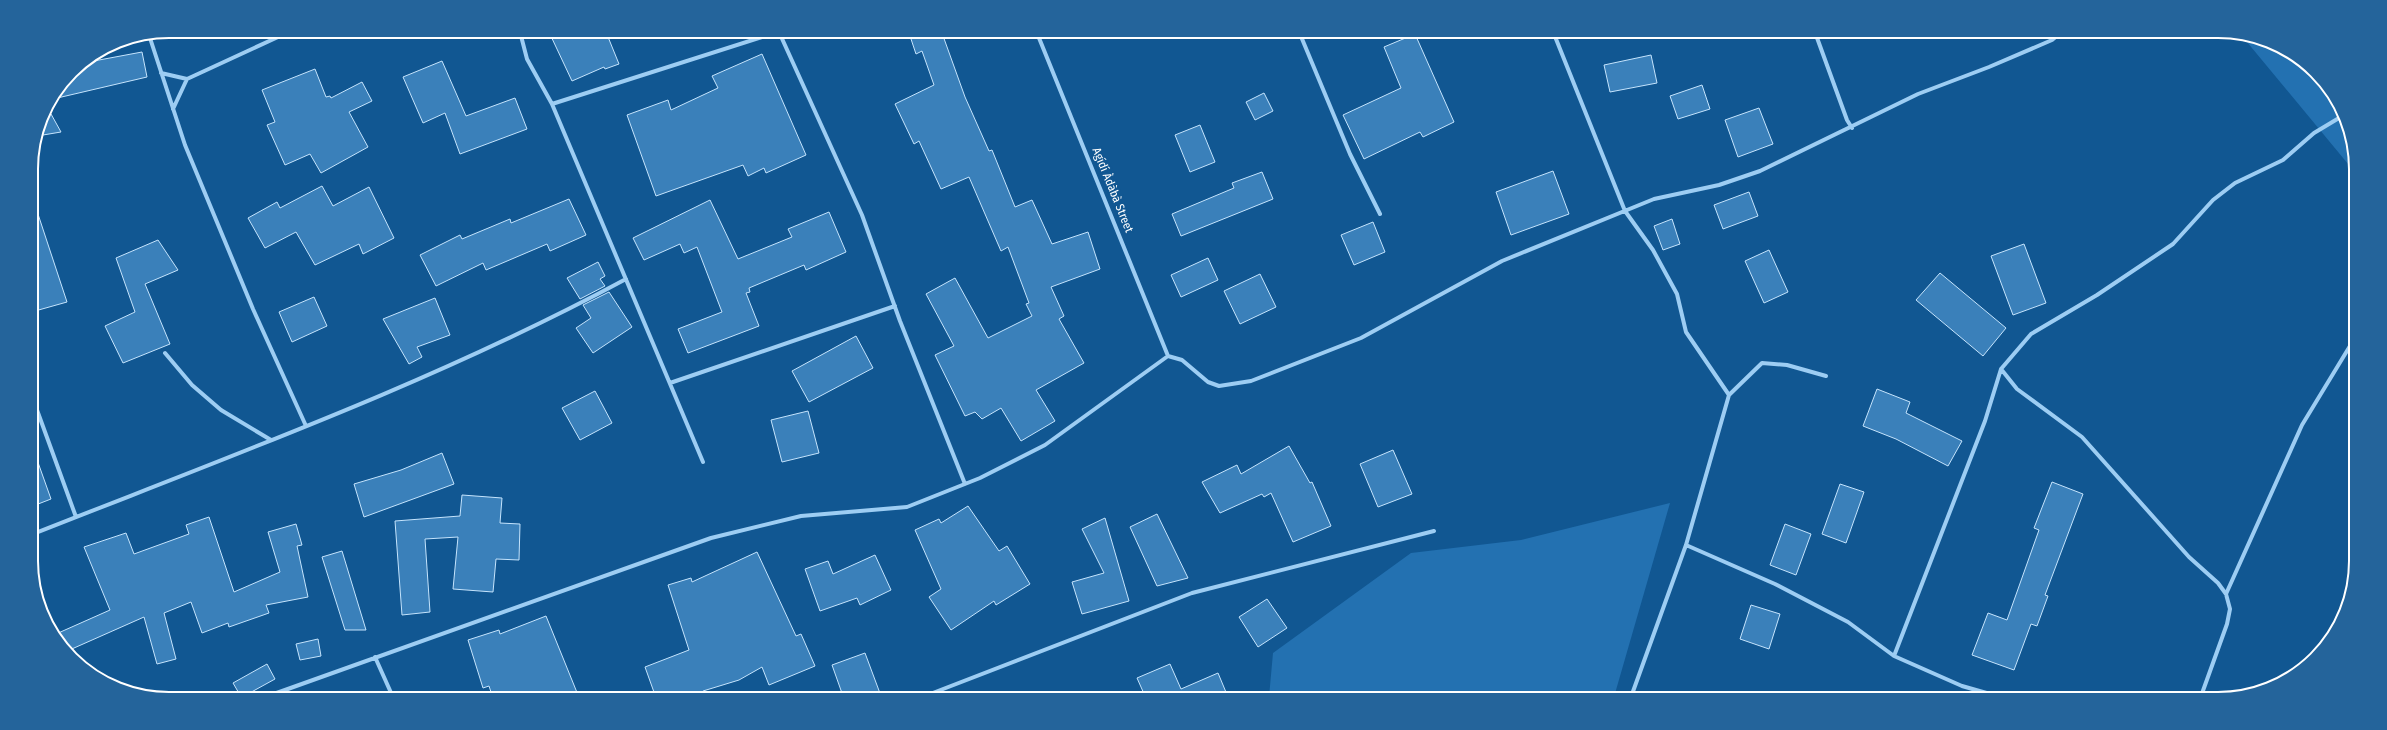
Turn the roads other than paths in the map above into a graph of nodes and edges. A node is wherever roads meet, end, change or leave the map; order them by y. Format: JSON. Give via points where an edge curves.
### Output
{"nodes":[{"id":1,"x":276,"y":38,"type":"edge"},
{"id":2,"x":522,"y":38,"type":"edge"},
{"id":3,"x":759,"y":38,"type":"edge"},
{"id":4,"x":781,"y":38,"type":"edge"},
{"id":5,"x":1039,"y":38,"type":"edge"},
{"id":6,"x":1302,"y":38,"type":"edge"},
{"id":7,"x":1556,"y":38,"type":"edge"},
{"id":8,"x":1817,"y":38,"type":"edge"},
{"id":9,"x":2054,"y":38,"type":"edge"},
{"id":10,"x":150,"y":40,"type":"edge"},
{"id":11,"x":161,"y":73,"type":"junction"},
{"id":12,"x":187,"y":80,"type":"junction"},
{"id":13,"x":552,"y":104,"type":"junction"},
{"id":14,"x":173,"y":109,"type":"junction"},
{"id":15,"x":2339,"y":118,"type":"edge"},
{"id":16,"x":1852,"y":128,"type":"junction"},
{"id":17,"x":1625,"y":211,"type":"junction"},
{"id":18,"x":1380,"y":214,"type":"dead end"},
{"id":19,"x":626,"y":279,"type":"junction"},
{"id":20,"x":895,"y":306,"type":"junction"},
{"id":21,"x":2349,"y":346,"type":"edge"},
{"id":22,"x":165,"y":353,"type":"dead end"},
{"id":23,"x":1168,"y":356,"type":"junction"},
{"id":24,"x":2001,"y":369,"type":"junction"},
{"id":25,"x":1826,"y":376,"type":"dead end"},
{"id":26,"x":670,"y":383,"type":"junction"},
{"id":27,"x":1729,"y":395,"type":"junction"},
{"id":28,"x":38,"y":413,"type":"edge"},
{"id":29,"x":306,"y":426,"type":"junction"},
{"id":30,"x":271,"y":440,"type":"junction"},
{"id":31,"x":703,"y":462,"type":"dead end"},
{"id":32,"x":965,"y":484,"type":"junction"},
{"id":33,"x":76,"y":517,"type":"junction"},
{"id":34,"x":1434,"y":531,"type":"dead end"},
{"id":35,"x":38,"y":532,"type":"edge"},
{"id":36,"x":1686,"y":545,"type":"junction"},
{"id":37,"x":2226,"y":594,"type":"junction"},
{"id":38,"x":1894,"y":656,"type":"junction"},
{"id":39,"x":375,"y":658,"type":"junction"},
{"id":40,"x":279,"y":692,"type":"edge"},
{"id":41,"x":391,"y":692,"type":"edge"},
{"id":42,"x":935,"y":692,"type":"edge"},
{"id":43,"x":1632,"y":692,"type":"edge"},
{"id":44,"x":1983,"y":692,"type":"edge"},
{"id":45,"x":2203,"y":692,"type":"edge"}],
"edges":[{"from":1,"to":12,"type":"street"},
{"from":2,"to":13,"type":"street","via":[[527,59]]},
{"from":3,"to":13,"type":"street"},
{"from":4,"to":20,"type":"street","via":[[862,216]]},
{"from":5,"to":23,"type":"street","name":"Agídí Àdàbà Street"},
{"from":6,"to":18,"type":"street","via":[[1350,154]]},
{"from":7,"to":17,"type":"street"},
{"from":8,"to":16,"type":"street"},
{"from":9,"to":16,"type":"street","via":[[1918,94]]},
{"from":10,"to":11,"type":"street"},
{"from":11,"to":12,"type":"street"},
{"from":11,"to":14,"type":"street"},
{"from":12,"to":14,"type":"street"},
{"from":13,"to":19,"type":"street"},
{"from":14,"to":29,"type":"street","via":[[184,145],[253,309]]},
{"from":15,"to":24,"type":"street","via":[[2314,133],[2283,160],[2235,183],[2213,200],[2173,244],[2097,295],[2030,334]]},
{"from":16,"to":17,"type":"street","via":[[1760,171],[1719,185],[1654,199]]},
{"from":17,"to":23,"type":"street","via":[[1502,261],[1361,338],[1251,381],[1219,386],[1208,382],[1182,360]]},
{"from":17,"to":27,"type":"street","via":[[1653,250],[1677,294],[1689,338]]},
{"from":19,"to":26,"type":"street"},
{"from":19,"to":29,"type":"street","via":[[550,320]]},
{"from":20,"to":26,"type":"street"},
{"from":20,"to":32,"type":"street"},
{"from":21,"to":37,"type":"street","via":[[2302,425]]},
{"from":22,"to":30,"type":"street","via":[[192,385],[221,410]]},
{"from":23,"to":32,"type":"street","via":[[1045,445]]},
{"from":24,"to":37,"type":"street","via":[[2017,389],[2082,437],[2189,557],[2218,583]]},
{"from":24,"to":38,"type":"street","via":[[1986,421]]},
{"from":25,"to":27,"type":"street","via":[[1787,365],[1762,363]]},
{"from":26,"to":31,"type":"street"},
{"from":27,"to":36,"type":"street"},
{"from":28,"to":33,"type":"street"},
{"from":29,"to":30,"type":"street"},
{"from":30,"to":33,"type":"street"},
{"from":32,"to":39,"type":"street","via":[[907,507],[801,516],[711,538]]},
{"from":33,"to":35,"type":"street"},
{"from":34,"to":42,"type":"street","via":[[1192,593]]},
{"from":36,"to":38,"type":"street","via":[[1775,584],[1848,622]]},
{"from":36,"to":43,"type":"street"},
{"from":37,"to":45,"type":"street","via":[[2230,609],[2227,624]]},
{"from":38,"to":44,"type":"street","via":[[1962,686]]},
{"from":39,"to":40,"type":"street"},
{"from":39,"to":41,"type":"street"}]}
